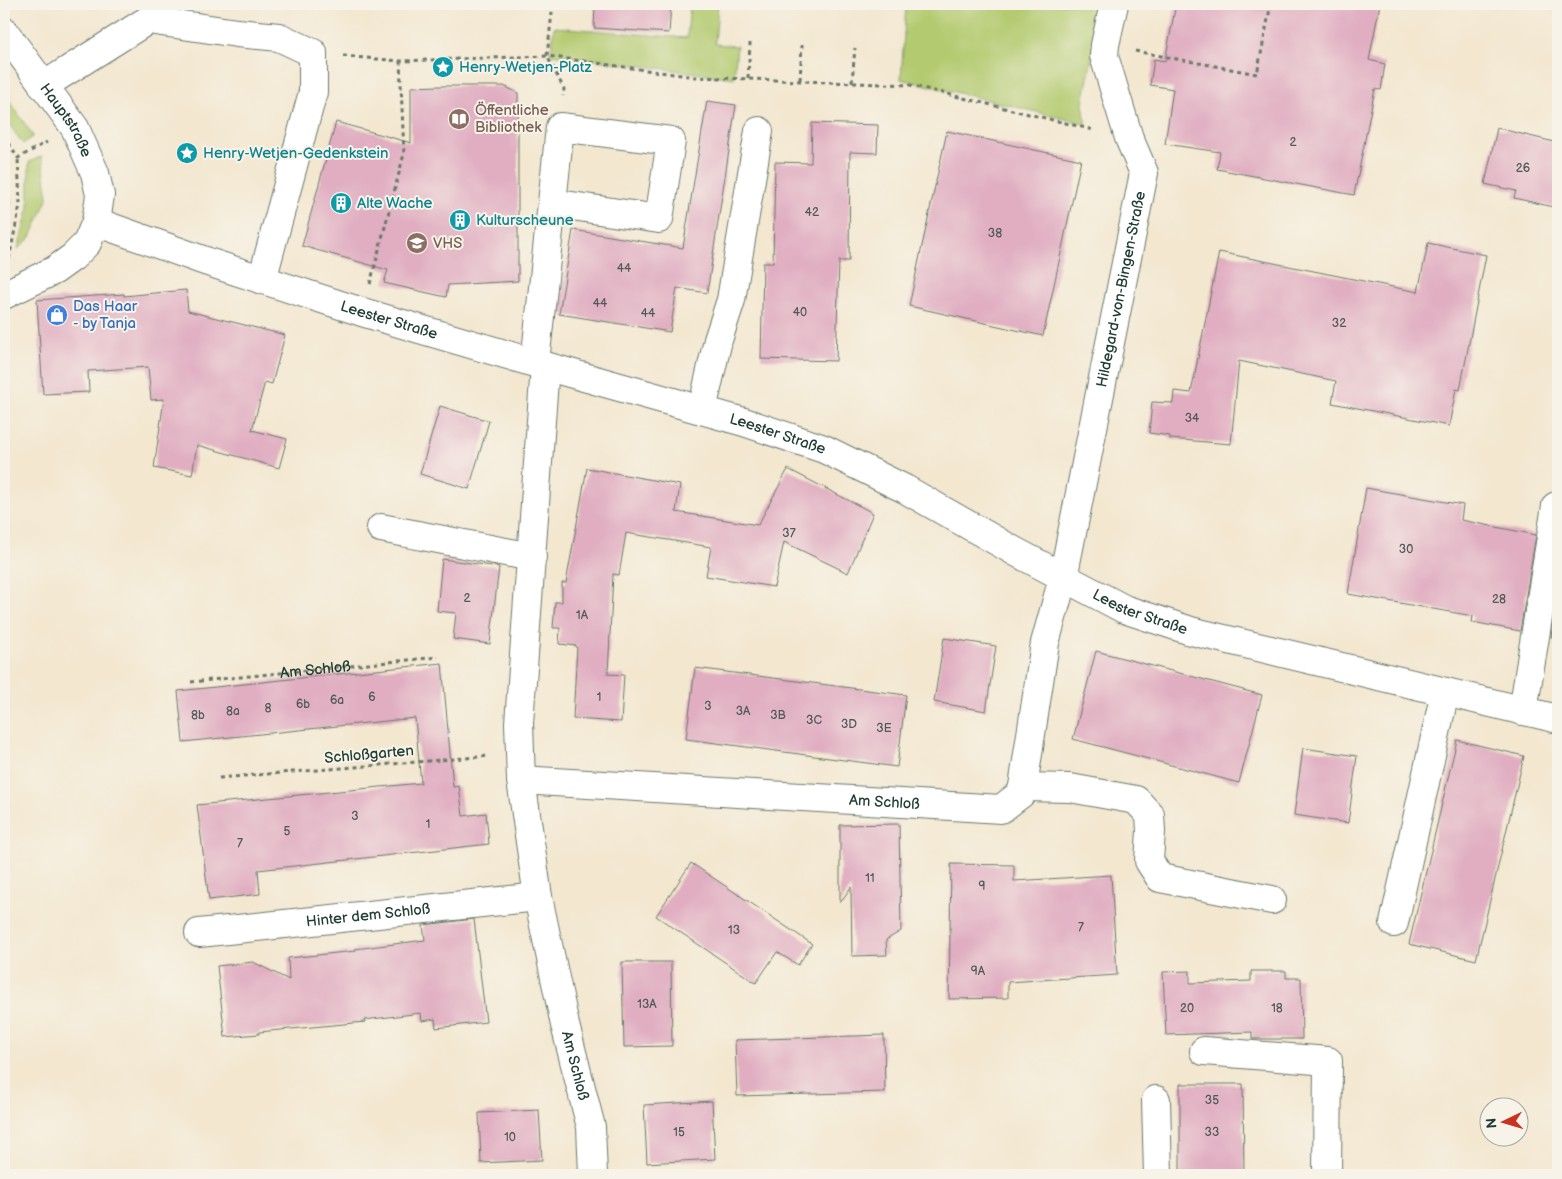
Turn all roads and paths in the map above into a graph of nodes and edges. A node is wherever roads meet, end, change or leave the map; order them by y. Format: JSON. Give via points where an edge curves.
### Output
{"nodes":[{"id":1,"x":553,"y":4,"type":"edge"},
{"id":2,"x":1114,"y":4,"type":"edge"},
{"id":3,"x":1271,"y":4,"type":"edge"},
{"id":4,"x":4,"y":31,"type":"edge"},
{"id":5,"x":750,"y":43,"type":"dead end"},
{"id":6,"x":802,"y":45,"type":"dead end"},
{"id":7,"x":1105,"y":46,"type":"junction"},
{"id":8,"x":855,"y":48,"type":"dead end"},
{"id":9,"x":313,"y":53,"type":"junction"},
{"id":10,"x":547,"y":56,"type":"junction"},
{"id":11,"x":400,"y":61,"type":"junction"},
{"id":12,"x":748,"y":78,"type":"junction"},
{"id":13,"x":800,"y":80,"type":"junction"},
{"id":14,"x":852,"y":82,"type":"junction"},
{"id":15,"x":43,"y":86,"type":"junction"},
{"id":16,"x":560,"y":127,"type":"junction"},
{"id":17,"x":75,"y":128,"type":"junction"},
{"id":18,"x":759,"y":131,"type":"dead end"},
{"id":19,"x":4,"y":137,"type":"edge"},
{"id":20,"x":1129,"y":138,"type":"junction"},
{"id":21,"x":18,"y":158,"type":"junction"},
{"id":22,"x":552,"y":203,"type":"junction"},
{"id":23,"x":96,"y":222,"type":"junction"},
{"id":24,"x":7,"y":266,"type":"dead end"},
{"id":25,"x":262,"y":280,"type":"junction"},
{"id":26,"x":4,"y":295,"type":"edge"},
{"id":27,"x":362,"y":312,"type":"junction"},
{"id":28,"x":540,"y":364,"type":"junction"},
{"id":29,"x":702,"y":410,"type":"junction"},
{"id":30,"x":1556,"y":506,"type":"dead end"},
{"id":31,"x":381,"y":528,"type":"dead end"},
{"id":32,"x":532,"y":557,"type":"junction"},
{"id":33,"x":1063,"y":578,"type":"junction"},
{"id":34,"x":438,"y":657,"type":"dead end"},
{"id":35,"x":192,"y":682,"type":"dead end"},
{"id":36,"x":1445,"y":692,"type":"junction"},
{"id":37,"x":1523,"y":711,"type":"junction"},
{"id":38,"x":1558,"y":719,"type":"edge"},
{"id":39,"x":520,"y":753,"type":"junction"},
{"id":40,"x":219,"y":778,"type":"dead end"},
{"id":41,"x":521,"y":780,"type":"junction"},
{"id":42,"x":1023,"y":786,"type":"junction"},
{"id":43,"x":538,"y":898,"type":"junction"},
{"id":44,"x":1272,"y":900,"type":"dead end"},
{"id":45,"x":1394,"y":923,"type":"dead end"},
{"id":46,"x":199,"y":933,"type":"dead end"},
{"id":47,"x":1204,"y":1051,"type":"dead end"},
{"id":48,"x":1156,"y":1100,"type":"dead end"},
{"id":49,"x":593,"y":1175,"type":"edge"},
{"id":50,"x":1158,"y":1175,"type":"edge"},
{"id":51,"x":1327,"y":1175,"type":"edge"}],
"edges":[{"from":1,"to":10,"type":"path"},
{"from":2,"to":7,"type":"street","name":"Hildegard-von-Bingen-Straße"},
{"from":3,"to":7,"type":"path","via":[[1257,74]]},
{"from":4,"to":15,"type":"street","name":"Hauptstraße"},
{"from":5,"to":12,"type":"path"},
{"from":6,"to":13,"type":"path"},
{"from":7,"to":20,"type":"street","name":"Hildegard-von-Bingen-Straße","via":[[1104,56]]},
{"from":8,"to":14,"type":"path"},
{"from":9,"to":11,"type":"path"},
{"from":9,"to":15,"type":"street","via":[[279,37],[148,20]]},
{"from":9,"to":25,"type":"street","via":[[314,92]]},
{"from":10,"to":11,"type":"path"},
{"from":10,"to":12,"type":"path","via":[[695,77]]},
{"from":10,"to":16,"type":"path","via":[[564,89]]},
{"from":11,"to":27,"type":"path","via":[[404,154]]},
{"from":12,"to":13,"type":"path"},
{"from":13,"to":14,"type":"path"},
{"from":14,"to":20,"type":"path","via":[[910,85]]},
{"from":15,"to":17,"type":"street","name":"Hauptstraße"},
{"from":16,"to":22,"type":"street","name":"Am Schloß"},
{"from":16,"to":22,"type":"street","via":[[671,141],[659,219]]},
{"from":17,"to":21,"type":"path"},
{"from":17,"to":23,"type":"street","name":"Hauptstraße","via":[[100,195]]},
{"from":18,"to":29,"type":"street","via":[[731,300]]},
{"from":19,"to":21,"type":"path"},
{"from":20,"to":33,"type":"street","name":"Hildegard-von-Bingen-Straße","via":[[1144,174]]},
{"from":21,"to":24,"type":"path","via":[[20,205]]},
{"from":22,"to":28,"type":"street","name":"Am Schloß"},
{"from":23,"to":25,"type":"street","name":"Leester Straße"},
{"from":23,"to":26,"type":"street","via":[[87,243],[73,257]]},
{"from":25,"to":27,"type":"street","name":"Leester Straße"},
{"from":27,"to":28,"type":"street","name":"Leester Straße"},
{"from":28,"to":29,"type":"street","name":"Leester Straße"},
{"from":28,"to":32,"type":"street","name":"Am Schloß"},
{"from":29,"to":33,"type":"street","name":"Leester Straße","via":[[824,449]]},
{"from":30,"to":37,"type":"street"},
{"from":31,"to":32,"type":"street"},
{"from":32,"to":39,"type":"street","name":"Am Schloß","via":[[519,723]]},
{"from":33,"to":36,"type":"street","name":"Leester Straße","via":[[1124,609],[1191,631]]},
{"from":33,"to":42,"type":"street","via":[[1045,643]]},
{"from":34,"to":35,"type":"path","name":"Am Schloß"},
{"from":36,"to":37,"type":"street","name":"Leester Straße"},
{"from":36,"to":45,"type":"street"},
{"from":37,"to":38,"type":"street","name":"Leester Straße"},
{"from":39,"to":40,"type":"path","name":"Schloßgarten"},
{"from":39,"to":41,"type":"street","name":"Am Schloß"},
{"from":41,"to":42,"type":"street","name":"Am Schloß","via":[[1001,809],[1022,793]]},
{"from":41,"to":43,"type":"street","name":"Am Schloß"},
{"from":42,"to":44,"type":"street","via":[[1070,788],[1136,800],[1150,815],[1149,861],[1160,878]]},
{"from":43,"to":46,"type":"street","name":"Hinter dem Schloß"},
{"from":43,"to":49,"type":"street","name":"Am Schloß","via":[[591,1127]]},
{"from":47,"to":51,"type":"street","via":[[1328,1061]]},
{"from":48,"to":50,"type":"street"}]}
